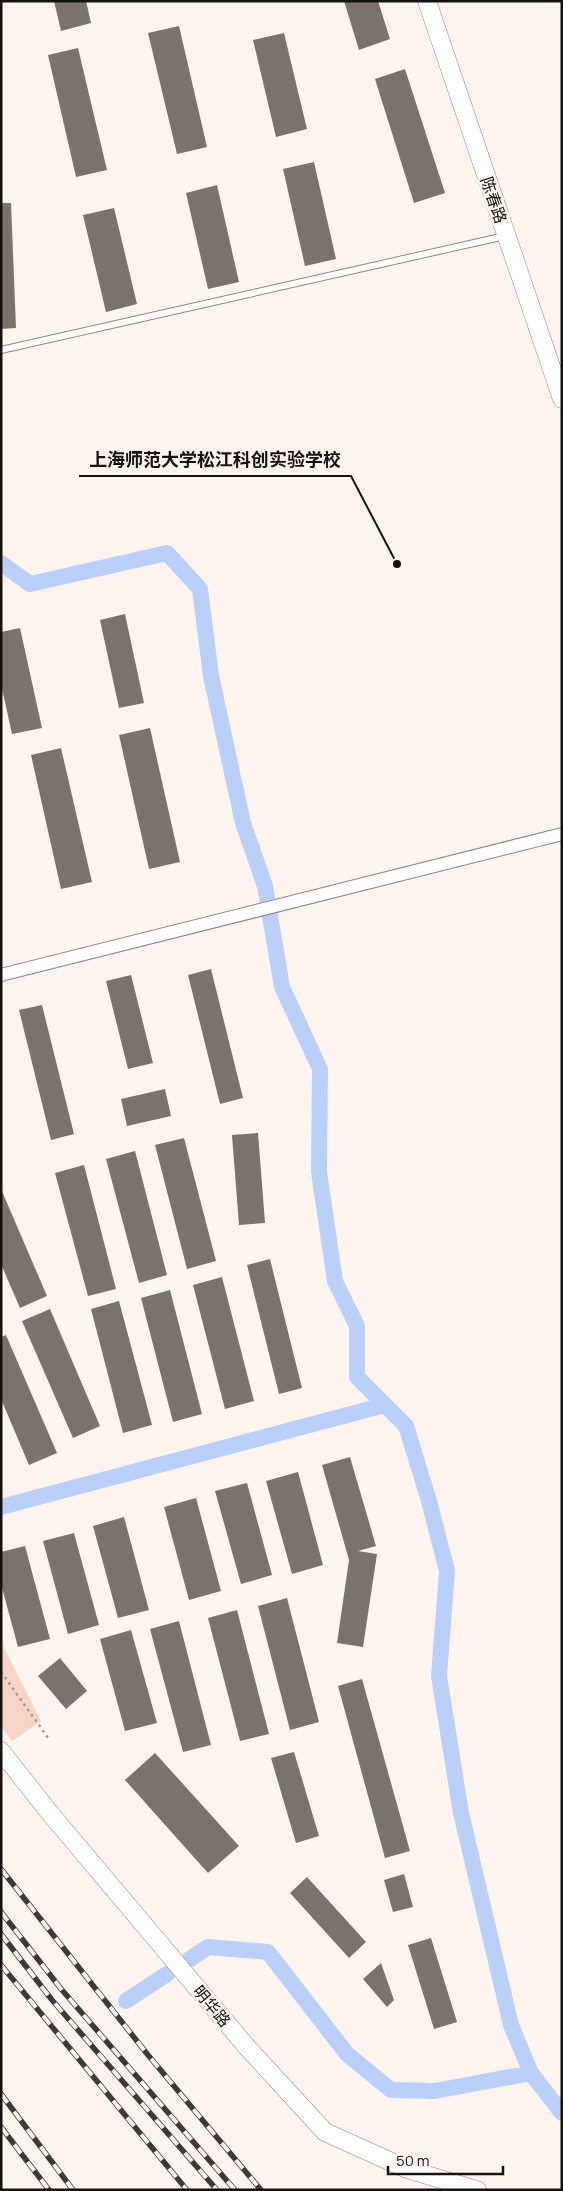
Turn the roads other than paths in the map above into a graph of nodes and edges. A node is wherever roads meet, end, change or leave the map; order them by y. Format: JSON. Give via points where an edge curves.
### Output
{"nodes":[{"id":1,"x":427,"y":1,"type":"edge"},
{"id":2,"x":506,"y":236,"type":"junction"},
{"id":3,"x":1,"y":350,"type":"edge"},
{"id":4,"x":562,"y":399,"type":"edge"},
{"id":5,"x":562,"y":834,"type":"edge"},
{"id":6,"x":1,"y":975,"type":"edge"},
{"id":7,"x":1,"y":1751,"type":"edge"},
{"id":8,"x":477,"y":2190,"type":"edge"}],
"edges":[{"from":1,"to":2,"type":"street","name":"陈春路"},
{"from":2,"to":3,"type":"lane"},
{"from":2,"to":4,"type":"street","name":"陈春路"},
{"from":5,"to":6,"type":"street"},
{"from":7,"to":8,"type":"street","name":"明华路","via":[[246,2046],[325,2132],[407,2169]]}]}
